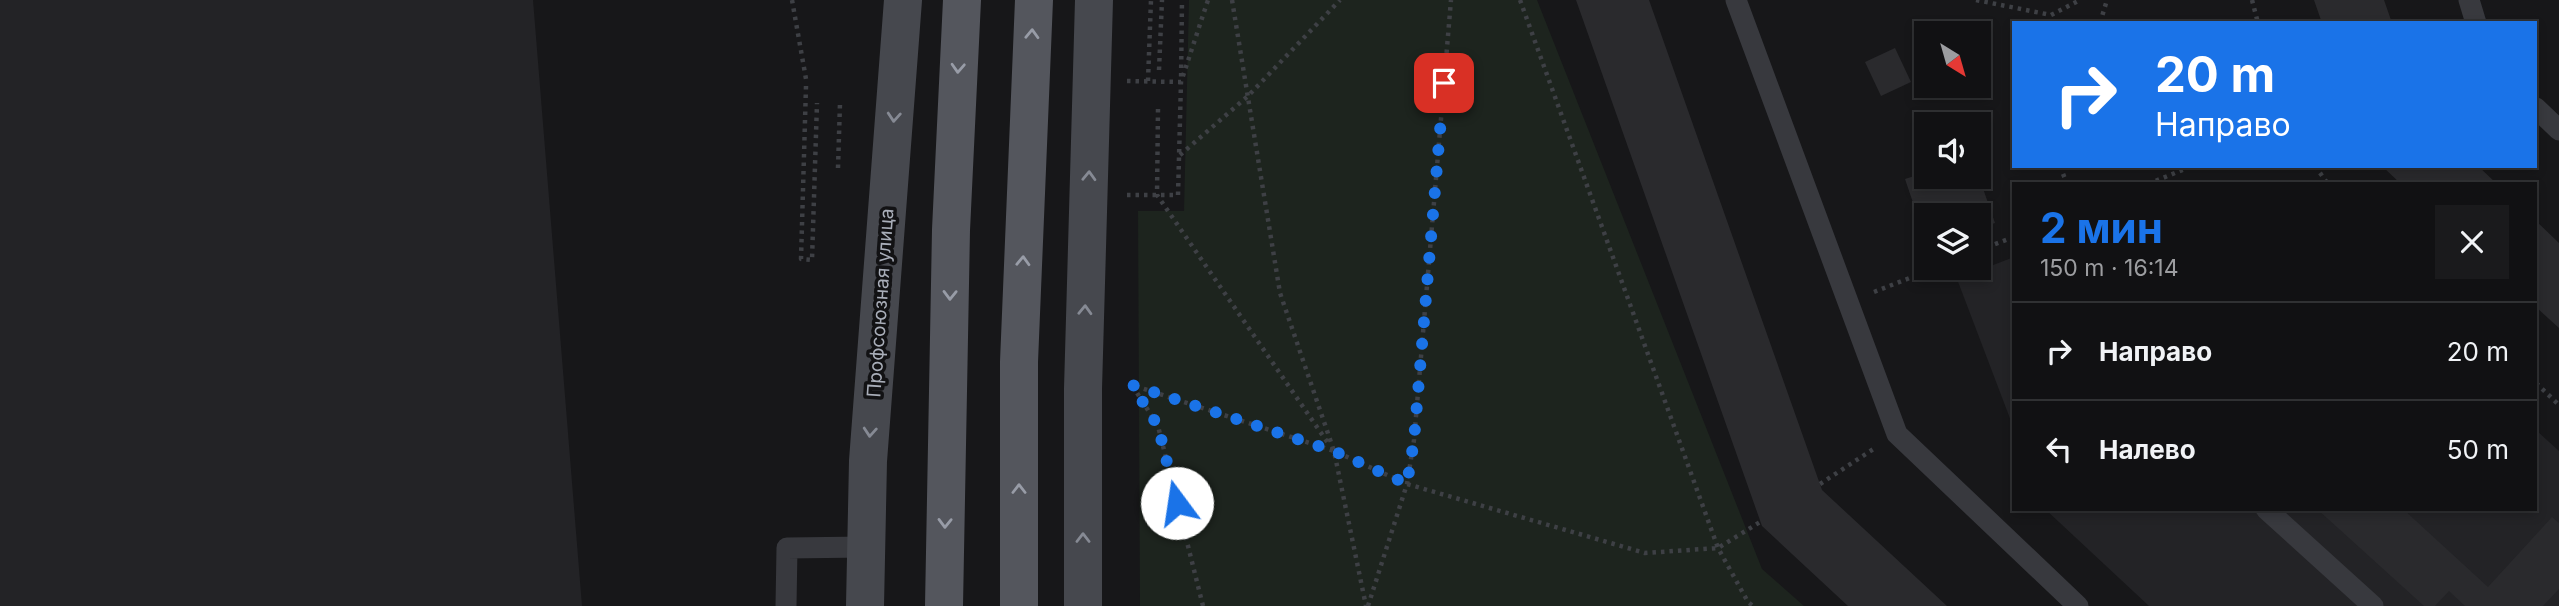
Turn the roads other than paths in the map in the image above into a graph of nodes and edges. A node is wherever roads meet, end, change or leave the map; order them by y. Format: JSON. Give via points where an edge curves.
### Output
{"nodes":[{"id":1,"x":903,"y":0,"type":"edge"},
{"id":2,"x":962,"y":0,"type":"edge"},
{"id":3,"x":1034,"y":0,"type":"edge"},
{"id":4,"x":1094,"y":0,"type":"edge"},
{"id":5,"x":1736,"y":0,"type":"edge"},
{"id":6,"x":2469,"y":0,"type":"edge"},
{"id":7,"x":2475,"y":21,"type":"edge"},
{"id":8,"x":2537,"y":109,"type":"edge"},
{"id":9,"x":2559,"y":130,"type":"edge"},
{"id":10,"x":2268,"y":511,"type":"edge"},
{"id":11,"x":866,"y":547,"type":"junction"},
{"id":12,"x":786,"y":606,"type":"edge"},
{"id":13,"x":865,"y":606,"type":"edge"},
{"id":14,"x":944,"y":606,"type":"edge"},
{"id":15,"x":1018,"y":606,"type":"edge"},
{"id":16,"x":1083,"y":606,"type":"edge"},
{"id":17,"x":2078,"y":606,"type":"edge"},
{"id":18,"x":2372,"y":606,"type":"edge"}],
"edges":[{"from":1,"to":11,"type":"main road","name":"Профсоюзная улица","one_way":true,"via":[[868,461]]},
{"from":2,"to":14,"type":"main road","one_way":true,"via":[[951,230]]},
{"from":15,"to":3,"type":"main road","one_way":true,"via":[[1019,362]]},
{"from":16,"to":4,"type":"main road","one_way":true,"via":[[1083,389]]},
{"from":5,"to":17,"type":"lane","via":[[1897,434]]},
{"from":6,"to":7,"type":"lane"},
{"from":8,"to":9,"type":"lane"},
{"from":10,"to":18,"type":"lane"},
{"from":11,"to":12,"type":"lane","via":[[787,548]]},
{"from":11,"to":13,"type":"main road","name":"Профсоюзная улица"}]}
